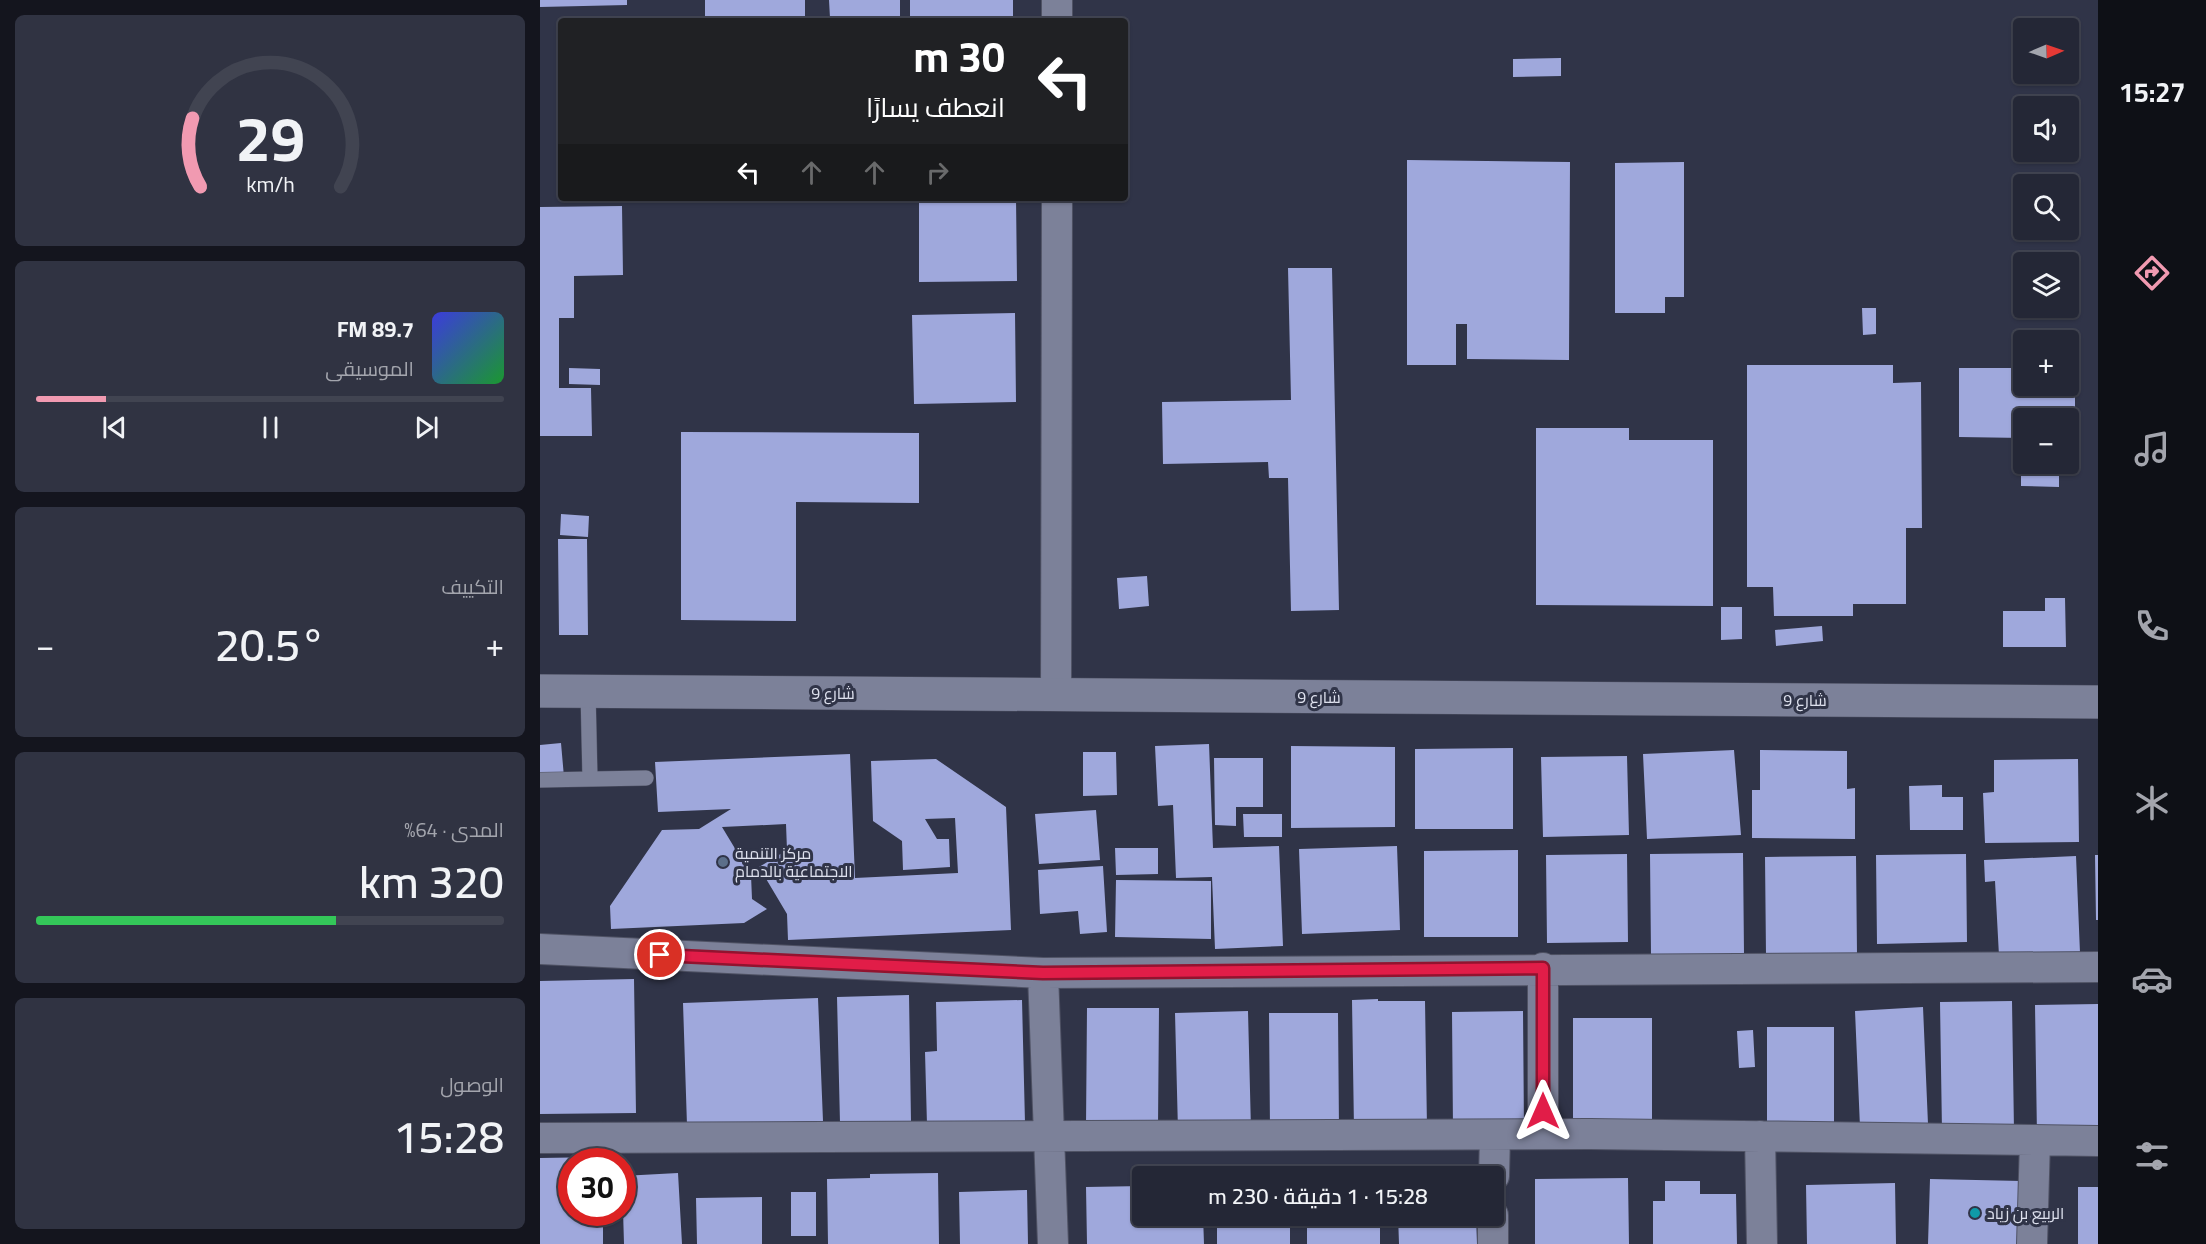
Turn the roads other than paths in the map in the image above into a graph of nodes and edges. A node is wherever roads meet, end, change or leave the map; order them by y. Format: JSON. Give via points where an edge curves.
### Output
{"nodes":[{"id":1,"x":1057,"y":0,"type":"edge"},
{"id":2,"x":1057,"y":18,"type":"edge"},
{"id":3,"x":1056,"y":201,"type":"edge"},
{"id":4,"x":540,"y":691,"type":"edge"},
{"id":5,"x":588,"y":691,"type":"junction"},
{"id":6,"x":1056,"y":695,"type":"junction"},
{"id":7,"x":2098,"y":702,"type":"edge"},
{"id":8,"x":646,"y":778,"type":"dead end"},
{"id":9,"x":590,"y":779,"type":"junction"},
{"id":10,"x":540,"y":780,"type":"edge"},
{"id":11,"x":540,"y":949,"type":"edge"},
{"id":12,"x":2098,"y":967,"type":"edge"},
{"id":13,"x":1543,"y":968,"type":"junction"},
{"id":14,"x":1043,"y":973,"type":"junction"},
{"id":15,"x":1543,"y":1134,"type":"junction"},
{"id":16,"x":1495,"y":1135,"type":"junction"},
{"id":17,"x":1050,"y":1136,"type":"junction"},
{"id":18,"x":1760,"y":1136,"type":"junction"},
{"id":19,"x":540,"y":1138,"type":"edge"},
{"id":20,"x":2035,"y":1140,"type":"junction"},
{"id":21,"x":2098,"y":1141,"type":"edge"},
{"id":22,"x":1494,"y":1166,"type":"edge"},
{"id":23,"x":1493,"y":1226,"type":"edge"},
{"id":24,"x":1053,"y":1244,"type":"edge"},
{"id":25,"x":1493,"y":1244,"type":"edge"},
{"id":26,"x":1762,"y":1244,"type":"edge"},
{"id":27,"x":2032,"y":1244,"type":"edge"}],
"edges":[{"from":1,"to":2,"type":"street"},
{"from":3,"to":6,"type":"street"},
{"from":4,"to":5,"type":"street","name":"شارع 9"},
{"from":5,"to":6,"type":"street","name":"شارع 9"},
{"from":5,"to":9,"type":"lane"},
{"from":6,"to":7,"type":"street","name":"شارع 9"},
{"from":8,"to":9,"type":"lane"},
{"from":9,"to":10,"type":"lane"},
{"from":11,"to":14,"type":"street"},
{"from":12,"to":13,"type":"street"},
{"from":13,"to":14,"type":"street"},
{"from":13,"to":15,"type":"street"},
{"from":14,"to":17,"type":"street"},
{"from":15,"to":16,"type":"street"},
{"from":15,"to":18,"type":"street"},
{"from":16,"to":17,"type":"street"},
{"from":16,"to":22,"type":"street"},
{"from":17,"to":19,"type":"street"},
{"from":17,"to":24,"type":"street"},
{"from":18,"to":20,"type":"street"},
{"from":18,"to":26,"type":"street"},
{"from":20,"to":21,"type":"street"},
{"from":20,"to":27,"type":"street"},
{"from":23,"to":25,"type":"street"}]}
